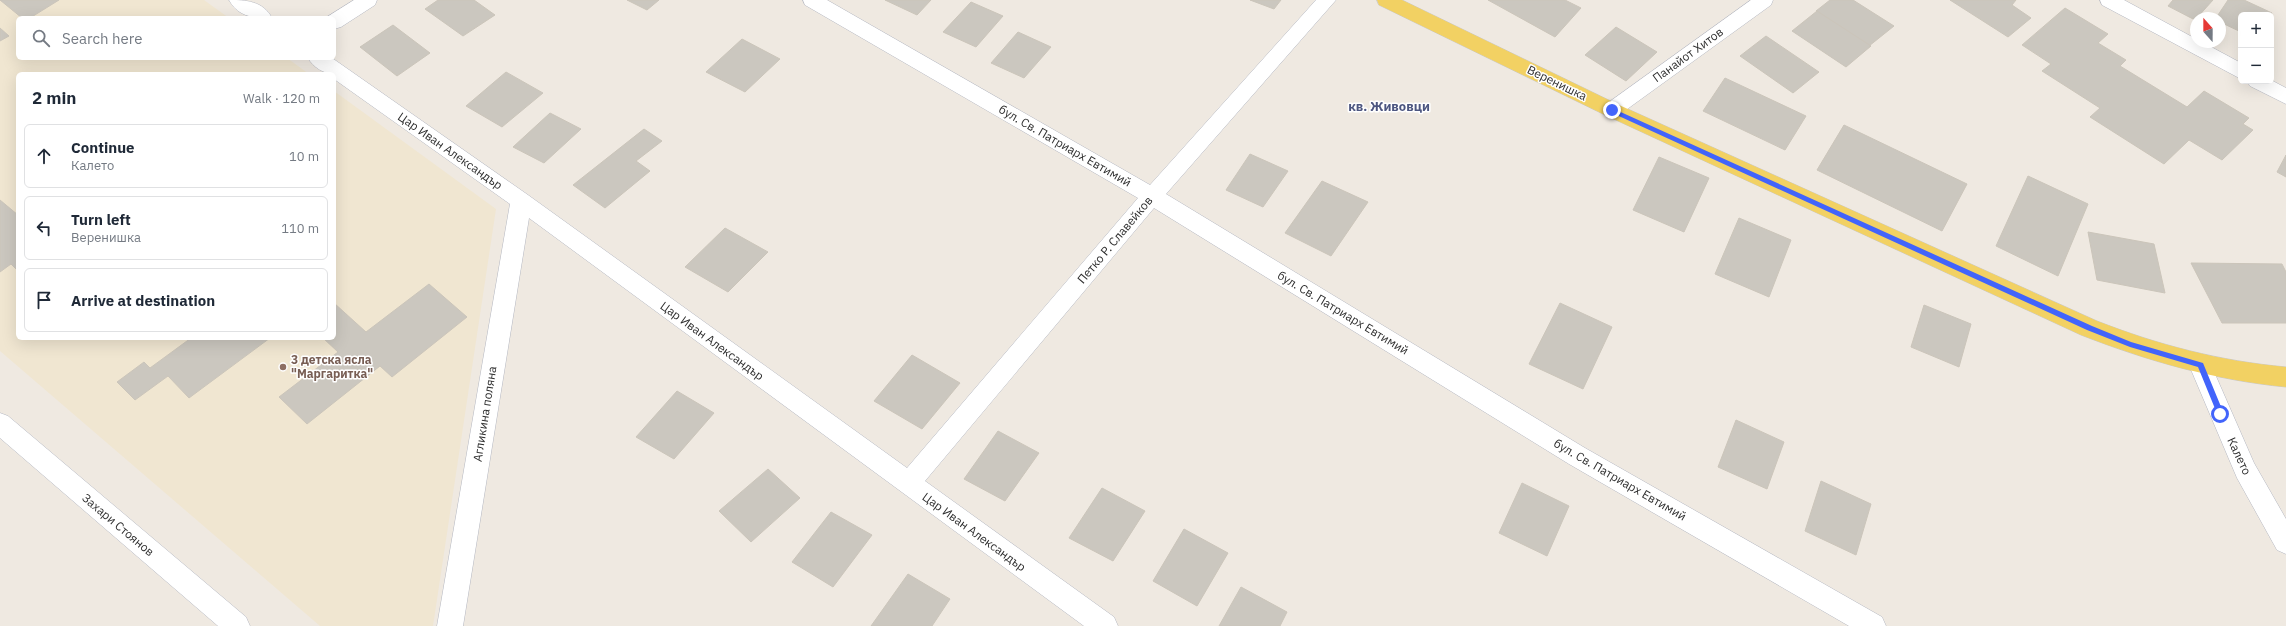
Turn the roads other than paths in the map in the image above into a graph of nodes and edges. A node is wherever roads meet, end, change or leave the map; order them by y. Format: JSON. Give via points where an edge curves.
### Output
{"nodes":[{"id":1,"x":238,"y":0,"type":"edge"},
{"id":2,"x":368,"y":0,"type":"edge"},
{"id":3,"x":812,"y":0,"type":"edge"},
{"id":4,"x":1327,"y":0,"type":"edge"},
{"id":5,"x":1386,"y":0,"type":"edge"},
{"id":6,"x":1764,"y":0,"type":"edge"},
{"id":7,"x":2109,"y":0,"type":"edge"},
{"id":8,"x":260,"y":16,"type":"edge"},
{"id":9,"x":336,"y":21,"type":"edge"},
{"id":10,"x":321,"y":60,"type":"edge"},
{"id":11,"x":2238,"y":70,"type":"edge"},
{"id":12,"x":2262,"y":84,"type":"edge"},
{"id":13,"x":2286,"y":97,"type":"edge"},
{"id":14,"x":1612,"y":110,"type":"junction"},
{"id":15,"x":1152,"y":196,"type":"junction"},
{"id":16,"x":521,"y":201,"type":"junction"},
{"id":17,"x":2200,"y":365,"type":"junction"},
{"id":18,"x":2286,"y":377,"type":"edge"},
{"id":19,"x":0,"y":423,"type":"edge"},
{"id":20,"x":908,"y":484,"type":"junction"},
{"id":21,"x":2286,"y":542,"type":"edge"},
{"id":22,"x":237,"y":626,"type":"edge"},
{"id":23,"x":450,"y":626,"type":"edge"},
{"id":24,"x":1105,"y":626,"type":"edge"},
{"id":25,"x":1873,"y":626,"type":"edge"}],
"edges":[{"from":1,"to":8,"type":"street"},
{"from":2,"to":9,"type":"street"},
{"from":3,"to":15,"type":"street","name":"бул. Св. Патриарх Евтимий"},
{"from":4,"to":15,"type":"street","name":"Петко Р. Славейков"},
{"from":5,"to":14,"type":"main road","name":"Веренишка"},
{"from":6,"to":14,"type":"street","name":"Панайот Хитов"},
{"from":7,"to":11,"type":"street"},
{"from":10,"to":16,"type":"street","name":"Цар Иван Александър"},
{"from":12,"to":13,"type":"street"},
{"from":14,"to":17,"type":"main road","name":"Веренишка","via":[[2089,328],[2130,345]]},
{"from":15,"to":20,"type":"street","name":"Петко Р. Славейков"},
{"from":15,"to":25,"type":"street","name":"бул. Св. Патриарх Евтимий","via":[[1577,456]]},
{"from":16,"to":20,"type":"street","name":"Цар Иван Александър"},
{"from":16,"to":23,"type":"street","name":"Агликина поляна"},
{"from":17,"to":18,"type":"main road","name":"Веренишка","via":[[2248,374]]},
{"from":17,"to":21,"type":"street","name":"Калето","via":[[2245,470]]},
{"from":19,"to":22,"type":"street","name":"Захари Стоянов"},
{"from":20,"to":24,"type":"street","name":"Цар Иван Александър"}]}
